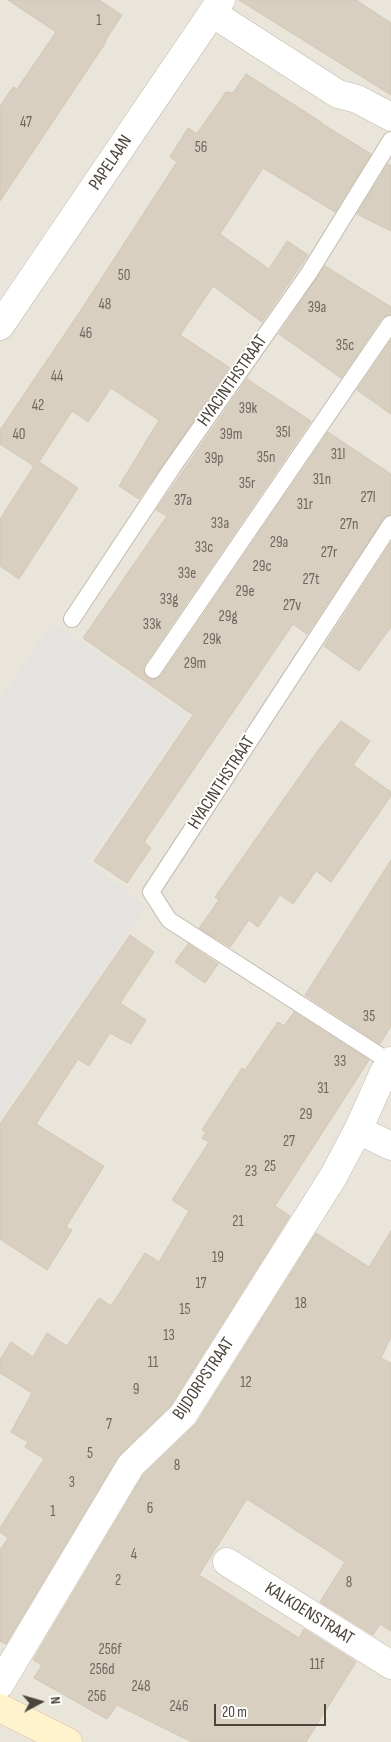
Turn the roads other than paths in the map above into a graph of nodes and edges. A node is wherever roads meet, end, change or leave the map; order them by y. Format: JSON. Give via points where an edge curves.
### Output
{"nodes":[{"id":1,"x":217,"y":7,"type":"edge"},
{"id":2,"x":391,"y":117,"type":"edge"},
{"id":3,"x":391,"y":140,"type":"edge"},
{"id":4,"x":390,"y":324,"type":"edge"},
{"id":5,"x":0,"y":326,"type":"edge"},
{"id":6,"x":391,"y":524,"type":"edge"},
{"id":7,"x":72,"y":619,"type":"dead end"},
{"id":8,"x":153,"y":670,"type":"dead end"},
{"id":9,"x":391,"y":1062,"type":"edge"},
{"id":10,"x":358,"y":1130,"type":"junction"},
{"id":11,"x":391,"y":1146,"type":"edge"},
{"id":12,"x":227,"y":1562,"type":"dead end"},
{"id":13,"x":391,"y":1665,"type":"edge"},
{"id":14,"x":2,"y":1680,"type":"edge"},
{"id":15,"x":0,"y":1708,"type":"edge"},
{"id":16,"x":68,"y":1742,"type":"edge"}],
"edges":[{"from":1,"to":2,"type":"street","via":[[338,94],[357,99]]},
{"from":1,"to":5,"type":"street","name":"PAPELAAN"},
{"from":3,"to":7,"type":"lane","name":"HYACINTHSTRAAT","via":[[309,273],[172,468]]},
{"from":4,"to":8,"type":"lane"},
{"from":6,"to":9,"type":"lane","name":"HYACINTHSTRAAT","via":[[151,892],[169,920]]},
{"from":9,"to":10,"type":"street","name":"BIJDORPSTRAAT"},
{"from":10,"to":11,"type":"street"},
{"from":10,"to":14,"type":"street","name":"BIJDORPSTRAAT","via":[[333,1178],[184,1415],[131,1465]]},
{"from":12,"to":13,"type":"street","name":"KALKOENSTRAAT"},
{"from":15,"to":16,"type":"main road"}]}
